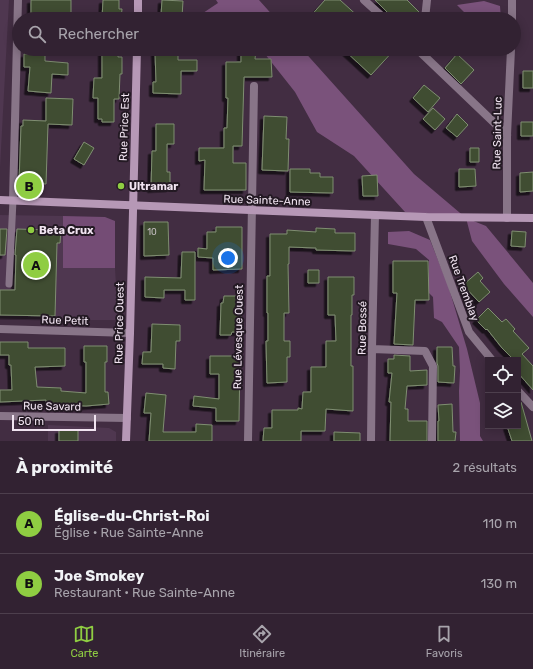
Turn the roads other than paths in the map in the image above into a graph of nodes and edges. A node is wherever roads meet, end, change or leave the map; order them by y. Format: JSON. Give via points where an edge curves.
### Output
{"nodes":[{"id":1,"x":18,"y":0,"type":"edge"},
{"id":2,"x":138,"y":0,"type":"edge"},
{"id":3,"x":364,"y":0,"type":"edge"},
{"id":4,"x":426,"y":0,"type":"edge"},
{"id":5,"x":512,"y":0,"type":"edge"},
{"id":6,"x":18,"y":12,"type":"edge"},
{"id":7,"x":138,"y":12,"type":"edge"},
{"id":8,"x":377,"y":12,"type":"edge"},
{"id":9,"x":425,"y":12,"type":"edge"},
{"id":10,"x":512,"y":12,"type":"edge"},
{"id":11,"x":17,"y":56,"type":"edge"},
{"id":12,"x":137,"y":56,"type":"edge"},
{"id":13,"x":425,"y":56,"type":"edge"},
{"id":14,"x":511,"y":56,"type":"edge"},
{"id":15,"x":254,"y":86,"type":"dead end"},
{"id":16,"x":507,"y":135,"type":"junction"},
{"id":17,"x":0,"y":200,"type":"edge"},
{"id":18,"x":13,"y":200,"type":"junction"},
{"id":19,"x":133,"y":205,"type":"junction"},
{"id":20,"x":251,"y":210,"type":"junction"},
{"id":21,"x":375,"y":216,"type":"junction"},
{"id":22,"x":426,"y":217,"type":"junction"},
{"id":23,"x":507,"y":218,"type":"junction"},
{"id":24,"x":533,"y":218,"type":"edge"},
{"id":25,"x":9,"y":284,"type":"dead end"},
{"id":26,"x":0,"y":329,"type":"edge"},
{"id":27,"x":130,"y":333,"type":"junction"},
{"id":28,"x":372,"y":349,"type":"junction"},
{"id":29,"x":490,"y":357,"type":"edge"},
{"id":30,"x":520,"y":393,"type":"edge"},
{"id":31,"x":533,"y":407,"type":"edge"},
{"id":32,"x":0,"y":416,"type":"edge"},
{"id":33,"x":127,"y":418,"type":"junction"},
{"id":34,"x":126,"y":441,"type":"edge"},
{"id":35,"x":248,"y":441,"type":"edge"},
{"id":36,"x":371,"y":441,"type":"edge"},
{"id":37,"x":432,"y":441,"type":"edge"}],
"edges":[{"from":1,"to":6,"type":"street"},
{"from":2,"to":7,"type":"street"},
{"from":3,"to":8,"type":"street"},
{"from":4,"to":9,"type":"street"},
{"from":5,"to":10,"type":"street"},
{"from":11,"to":18,"type":"street"},
{"from":12,"to":19,"type":"street","name":"Rue Price Est"},
{"from":13,"to":16,"type":"street"},
{"from":14,"to":16,"type":"street","name":"Rue Saint-Luc"},
{"from":15,"to":20,"type":"street","name":"Rue Lévesque Ouest"},
{"from":16,"to":23,"type":"street","name":"Rue Saint-Luc"},
{"from":17,"to":18,"type":"street","name":"Rue Sainte-Anne"},
{"from":18,"to":19,"type":"street","name":"Rue Sainte-Anne"},
{"from":18,"to":25,"type":"lane"},
{"from":19,"to":20,"type":"street","name":"Rue Sainte-Anne"},
{"from":19,"to":27,"type":"street","name":"Rue Price Ouest"},
{"from":20,"to":21,"type":"street","name":"Rue Sainte-Anne"},
{"from":20,"to":35,"type":"street","name":"Rue Lévesque Ouest"},
{"from":21,"to":22,"type":"street","name":"Rue Sainte-Anne"},
{"from":21,"to":28,"type":"street","name":"Rue Bossé"},
{"from":22,"to":23,"type":"street","name":"Rue Sainte-Anne"},
{"from":22,"to":29,"type":"street","name":"Rue Tremblay","via":[[469,332]]},
{"from":23,"to":24,"type":"street","name":"Rue Sainte-Anne"},
{"from":26,"to":27,"type":"street","name":"Rue Petit"},
{"from":27,"to":33,"type":"street","name":"Rue Price Ouest"},
{"from":28,"to":36,"type":"street","name":"Rue Bossé"},
{"from":28,"to":37,"type":"street","via":[[425,351],[433,366]]},
{"from":30,"to":31,"type":"street"},
{"from":32,"to":33,"type":"street","name":"Rue Savard"},
{"from":33,"to":34,"type":"street","name":"Rue Price Ouest"}]}
